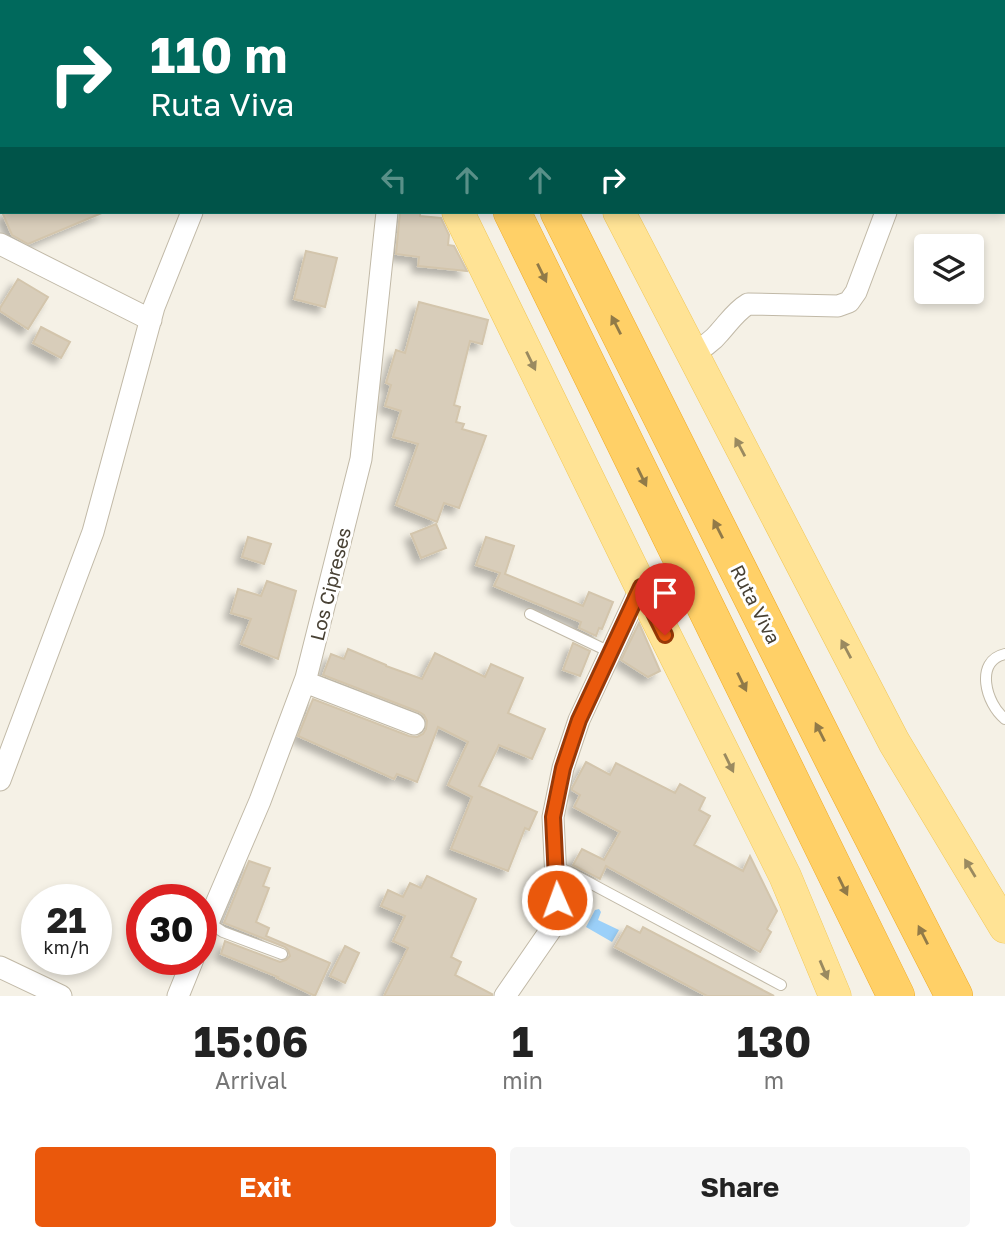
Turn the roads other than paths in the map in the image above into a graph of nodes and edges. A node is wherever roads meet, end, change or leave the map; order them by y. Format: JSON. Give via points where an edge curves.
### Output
{"nodes":[{"id":1,"x":190,"y":214,"type":"edge"},
{"id":2,"x":387,"y":214,"type":"edge"},
{"id":3,"x":459,"y":214,"type":"edge"},
{"id":4,"x":513,"y":214,"type":"edge"},
{"id":5,"x":560,"y":214,"type":"edge"},
{"id":6,"x":620,"y":214,"type":"edge"},
{"id":7,"x":885,"y":214,"type":"edge"},
{"id":8,"x":0,"y":244,"type":"edge"},
{"id":9,"x":151,"y":320,"type":"junction"},
{"id":10,"x":692,"y":354,"type":"junction"},
{"id":11,"x":641,"y":587,"type":"junction"},
{"id":12,"x":530,"y":614,"type":"dead end"},
{"id":13,"x":610,"y":652,"type":"junction"},
{"id":14,"x":1005,"y":654,"type":"edge"},
{"id":15,"x":305,"y":682,"type":"junction"},
{"id":16,"x":1005,"y":719,"type":"edge"},
{"id":17,"x":414,"y":724,"type":"dead end"},
{"id":18,"x":0,"y":780,"type":"edge"},
{"id":19,"x":556,"y":866,"type":"junction"},
{"id":20,"x":217,"y":900,"type":"edge"},
{"id":21,"x":1005,"y":927,"type":"edge"},
{"id":22,"x":217,"y":931,"type":"edge"},
{"id":23,"x":282,"y":954,"type":"dead end"},
{"id":24,"x":0,"y":967,"type":"edge"},
{"id":25,"x":187,"y":975,"type":"edge"},
{"id":26,"x":781,"y":985,"type":"dead end"},
{"id":27,"x":61,"y":996,"type":"edge"},
{"id":28,"x":178,"y":996,"type":"edge"},
{"id":29,"x":505,"y":996,"type":"edge"},
{"id":30,"x":835,"y":996,"type":"edge"},
{"id":31,"x":896,"y":996,"type":"edge"},
{"id":32,"x":954,"y":996,"type":"edge"}],
"edges":[{"from":1,"to":9,"type":"street"},
{"from":2,"to":15,"type":"street","name":"Los Cipreses","via":[[362,459]]},
{"from":3,"to":11,"type":"main road","one_way":true},
{"from":4,"to":31,"type":"highway","one_way":true},
{"from":32,"to":5,"type":"highway","name":"Ruta Viva","one_way":true},
{"from":6,"to":10,"type":"main road"},
{"from":7,"to":10,"type":"street","via":[[849,302],[838,306],[748,304]]},
{"from":8,"to":9,"type":"street"},
{"from":9,"to":18,"type":"street","via":[[93,532]]},
{"from":21,"to":10,"type":"main road","one_way":true,"via":[[894,742]]},
{"from":11,"to":13,"type":"street"},
{"from":11,"to":30,"type":"main road","one_way":true,"via":[[785,876]]},
{"from":12,"to":13,"type":"lane"},
{"from":13,"to":19,"type":"street","via":[[563,768],[553,817]]},
{"from":14,"to":16,"type":"lane","via":[[988,665],[986,682],[990,699]]},
{"from":15,"to":17,"type":"street"},
{"from":15,"to":20,"type":"street","name":"Los Cipreses"},
{"from":19,"to":26,"type":"lane"},
{"from":19,"to":29,"type":"street","via":[[554,925]]},
{"from":22,"to":23,"type":"lane"},
{"from":24,"to":27,"type":"street"},
{"from":25,"to":28,"type":"street"}]}
